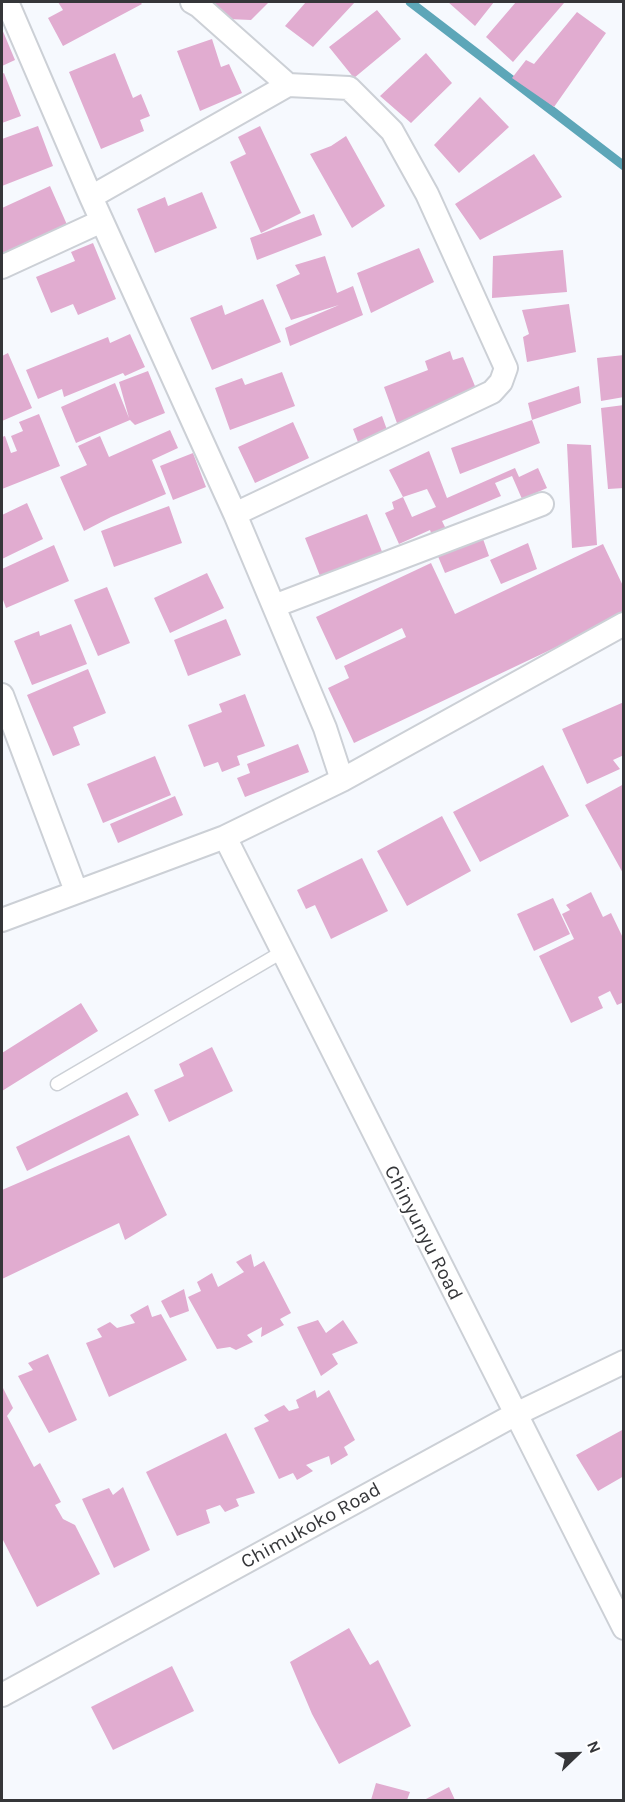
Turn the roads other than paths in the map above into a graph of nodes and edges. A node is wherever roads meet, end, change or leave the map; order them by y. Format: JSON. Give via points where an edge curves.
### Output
{"nodes":[{"id":1,"x":7,"y":2,"type":"edge"},
{"id":2,"x":192,"y":2,"type":"edge"},
{"id":3,"x":288,"y":85,"type":"junction"},
{"id":4,"x":91,"y":197,"type":"junction"},
{"id":5,"x":102,"y":221,"type":"junction"},
{"id":6,"x":2,"y":267,"type":"edge"},
{"id":7,"x":542,"y":504,"type":"dead end"},
{"id":8,"x":235,"y":514,"type":"junction"},
{"id":9,"x":274,"y":606,"type":"junction"},
{"id":10,"x":624,"y":624,"type":"edge"},
{"id":11,"x":2,"y":695,"type":"edge"},
{"id":12,"x":342,"y":780,"type":"junction"},
{"id":13,"x":225,"y":837,"type":"junction"},
{"id":14,"x":76,"y":891,"type":"junction"},
{"id":15,"x":2,"y":920,"type":"edge"},
{"id":16,"x":282,"y":952,"type":"junction"},
{"id":17,"x":57,"y":1084,"type":"dead end"},
{"id":18,"x":624,"y":1362,"type":"edge"},
{"id":19,"x":514,"y":1415,"type":"junction"},
{"id":20,"x":624,"y":1628,"type":"edge"},
{"id":21,"x":2,"y":1695,"type":"edge"}],
"edges":[{"from":1,"to":4,"type":"street"},
{"from":2,"to":3,"type":"street"},
{"from":3,"to":4,"type":"street"},
{"from":3,"to":8,"type":"street","via":[[349,88],[392,131],[432,203],[506,368],[492,392]]},
{"from":4,"to":5,"type":"street"},
{"from":5,"to":6,"type":"street"},
{"from":5,"to":8,"type":"street"},
{"from":7,"to":9,"type":"street"},
{"from":8,"to":9,"type":"street"},
{"from":9,"to":12,"type":"street","via":[[325,728]]},
{"from":10,"to":12,"type":"street"},
{"from":11,"to":14,"type":"street"},
{"from":12,"to":13,"type":"street"},
{"from":13,"to":14,"type":"street"},
{"from":13,"to":16,"type":"street","name":"Chinyunyu Road"},
{"from":14,"to":15,"type":"street"},
{"from":16,"to":17,"type":"lane"},
{"from":16,"to":19,"type":"street","name":"Chinyunyu Road"},
{"from":18,"to":19,"type":"street","name":"Chimukoko Road"},
{"from":19,"to":20,"type":"street","name":"Chinyunyu Road"},
{"from":19,"to":21,"type":"street","name":"Chimukoko Road"}]}
